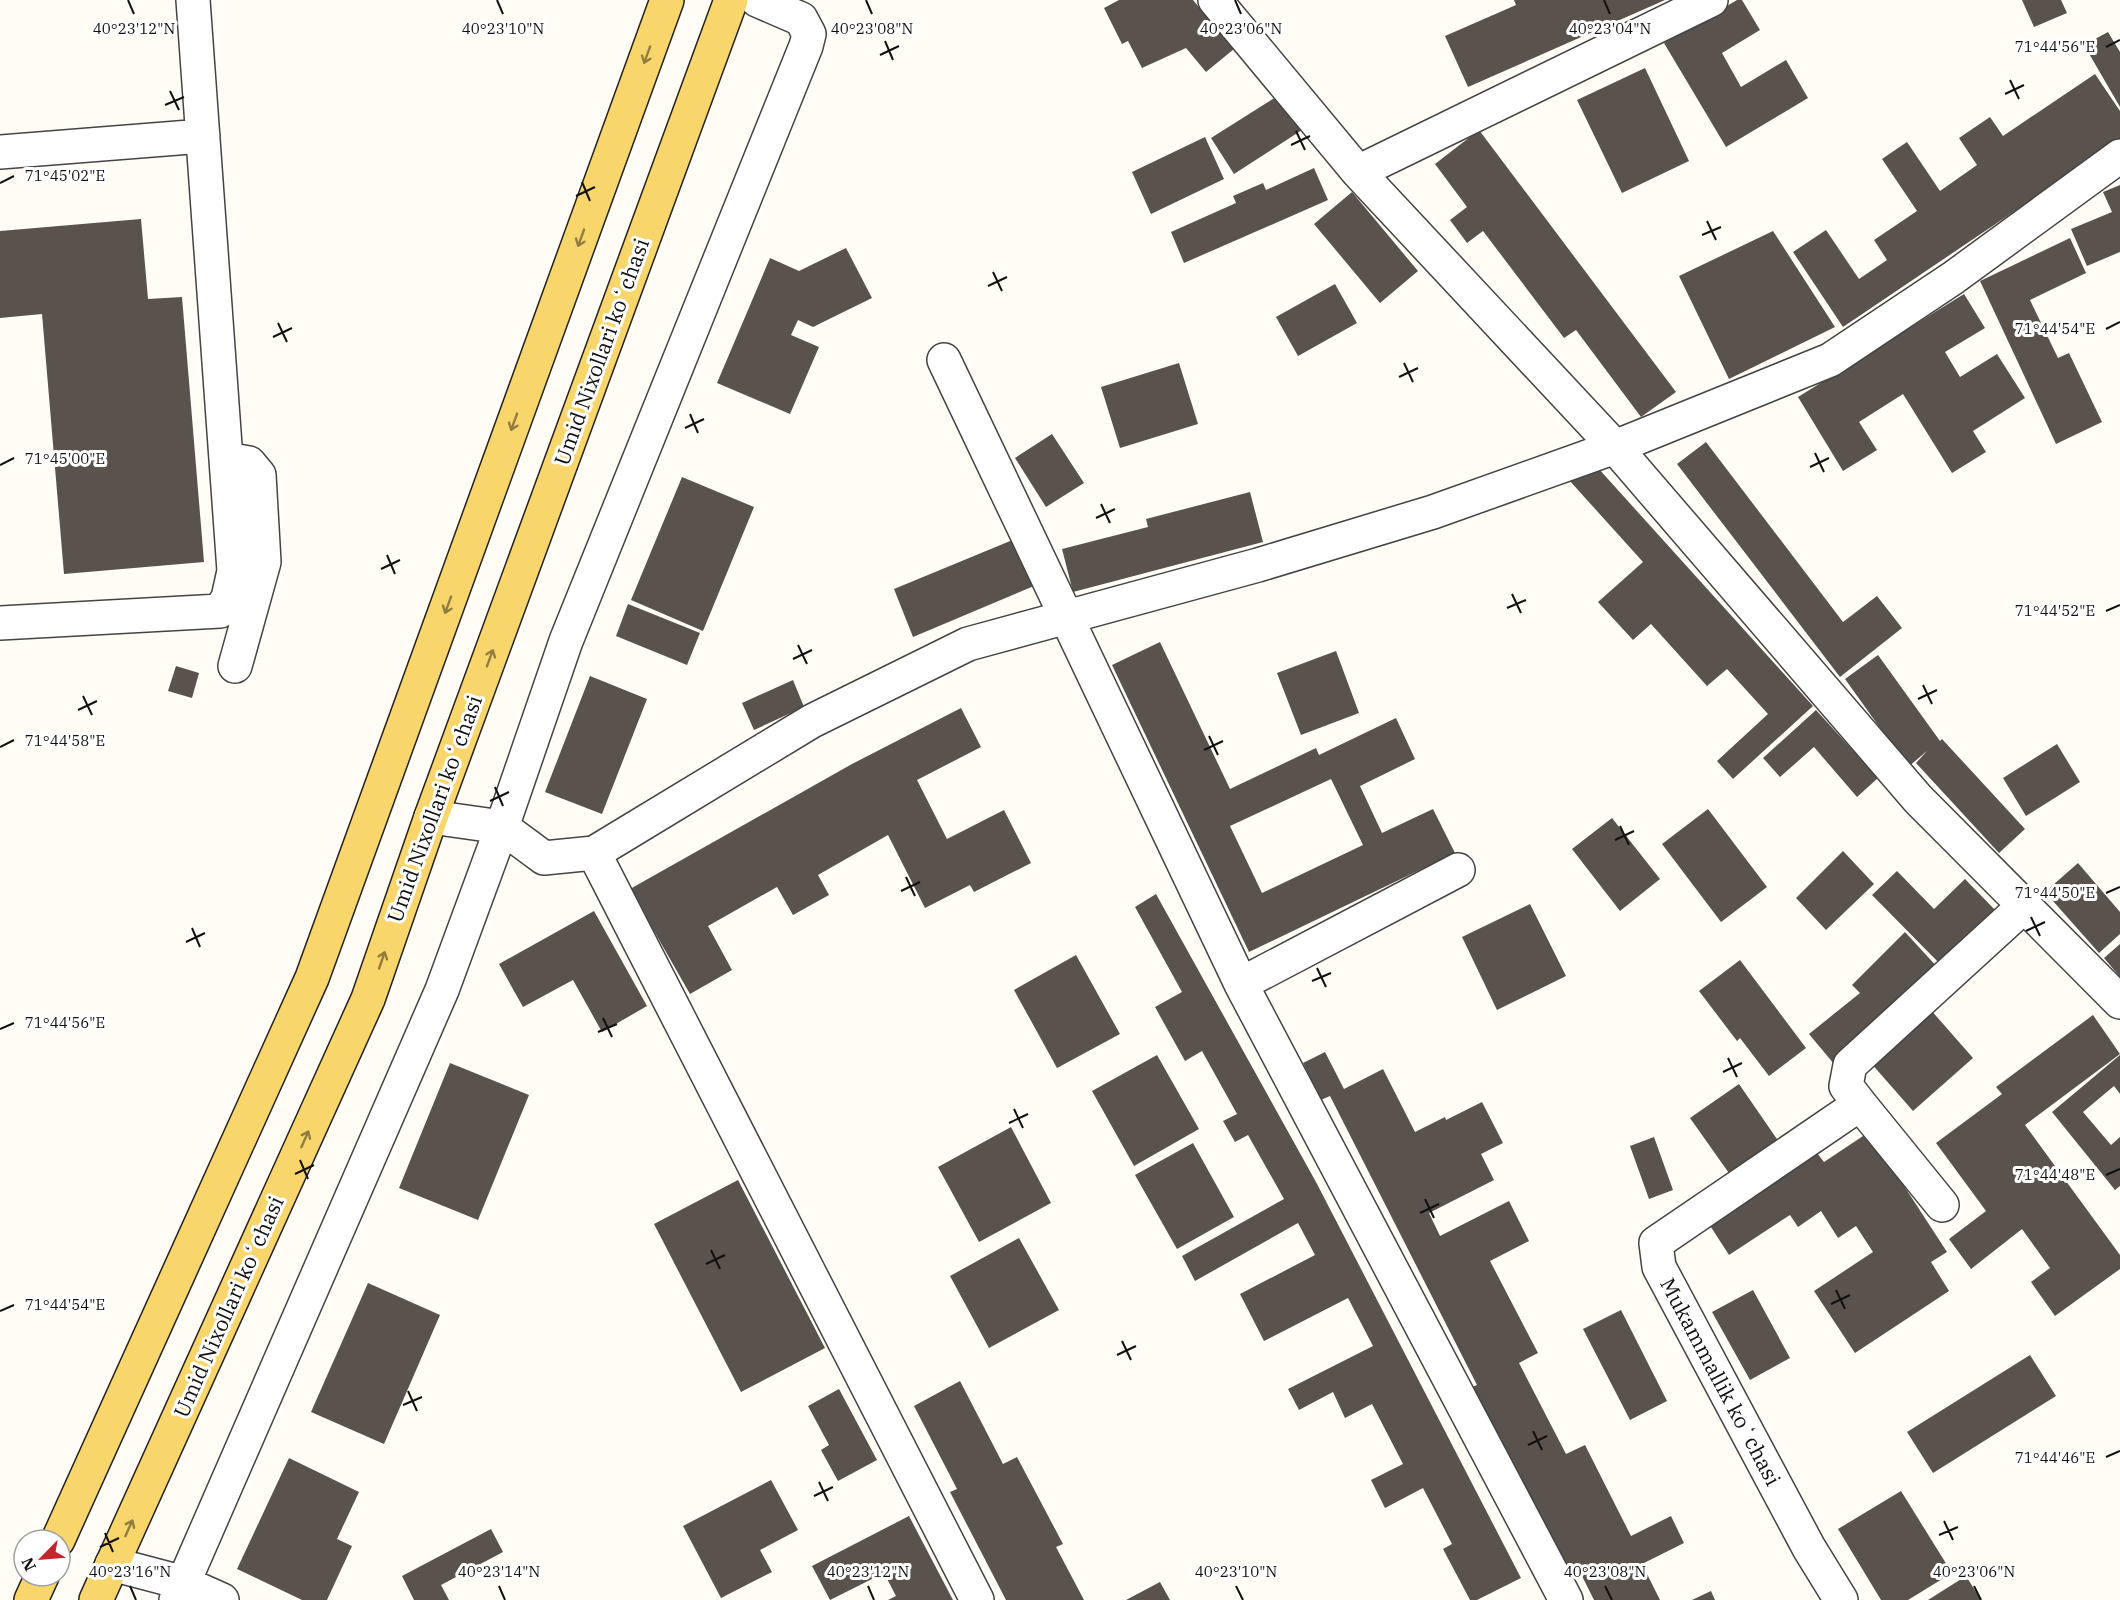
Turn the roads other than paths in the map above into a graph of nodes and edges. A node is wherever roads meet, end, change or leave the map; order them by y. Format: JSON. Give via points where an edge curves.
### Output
{"nodes":[{"id":1,"x":193,"y":0,"type":"edge"},
{"id":2,"x":667,"y":0,"type":"edge"},
{"id":3,"x":731,"y":0,"type":"edge"},
{"id":4,"x":757,"y":0,"type":"edge"},
{"id":5,"x":1215,"y":0,"type":"edge"},
{"id":6,"x":1711,"y":0,"type":"edge"},
{"id":7,"x":203,"y":136,"type":"junction"},
{"id":8,"x":0,"y":152,"type":"edge"},
{"id":9,"x":2120,"y":156,"type":"edge"},
{"id":10,"x":1358,"y":172,"type":"junction"},
{"id":11,"x":944,"y":360,"type":"dead end"},
{"id":12,"x":1615,"y":447,"type":"junction"},
{"id":13,"x":226,"y":459,"type":"junction"},
{"id":14,"x":1068,"y":616,"type":"junction"},
{"id":15,"x":0,"y":623,"type":"edge"},
{"id":16,"x":235,"y":666,"type":"dead end"},
{"id":17,"x":431,"y":817,"type":"junction"},
{"id":18,"x":502,"y":827,"type":"junction"},
{"id":19,"x":594,"y":853,"type":"junction"},
{"id":20,"x":1458,"y":870,"type":"dead end"},
{"id":21,"x":2024,"y":906,"type":"junction"},
{"id":22,"x":1241,"y":984,"type":"junction"},
{"id":23,"x":2120,"y":1002,"type":"edge"},
{"id":24,"x":1860,"y":1104,"type":"junction"},
{"id":25,"x":1942,"y":1205,"type":"dead end"},
{"id":26,"x":63,"y":1528,"type":"edge"},
{"id":27,"x":112,"y":1564,"type":"junction"},
{"id":28,"x":180,"y":1592,"type":"edge"},
{"id":29,"x":96,"y":1600,"type":"edge"},
{"id":30,"x":222,"y":1600,"type":"edge"},
{"id":31,"x":977,"y":1600,"type":"edge"},
{"id":32,"x":1566,"y":1600,"type":"edge"},
{"id":33,"x":1841,"y":1600,"type":"edge"}],
"edges":[{"from":1,"to":7,"type":"street"},
{"from":2,"to":26,"type":"main road","one_way":true,"via":[[312,978]]},
{"from":17,"to":3,"type":"main road","name":"Umid Nixollari koʻchasi","one_way":true},
{"from":4,"to":18,"type":"street","via":[[801,19],[809,34],[806,46],[566,641]]},
{"from":5,"to":10,"type":"street"},
{"from":6,"to":10,"type":"street"},
{"from":7,"to":8,"type":"street"},
{"from":7,"to":13,"type":"street"},
{"from":9,"to":12,"type":"street","via":[[1953,278],[1830,360]]},
{"from":10,"to":12,"type":"street"},
{"from":11,"to":14,"type":"street"},
{"from":12,"to":14,"type":"street","via":[[1433,512],[1258,565]]},
{"from":12,"to":21,"type":"street","via":[[1918,799]]},
{"from":13,"to":15,"type":"street","via":[[234,571],[228,598],[220,611]]},
{"from":13,"to":16,"type":"street","via":[[249,463],[259,475],[264,562]]},
{"from":14,"to":19,"type":"street","via":[[968,644],[823,716]]},
{"from":14,"to":22,"type":"street"},
{"from":17,"to":18,"type":"street"},
{"from":27,"to":17,"type":"main road","name":"Umid Nixollari koʻchasi","one_way":true,"via":[[368,999]]},
{"from":18,"to":19,"type":"street","via":[[544,858]]},
{"from":18,"to":28,"type":"street","via":[[442,990]]},
{"from":19,"to":31,"type":"street"},
{"from":20,"to":22,"type":"street"},
{"from":21,"to":23,"type":"street"},
{"from":21,"to":24,"type":"street","via":[[1850,1065],[1846,1086]]},
{"from":22,"to":32,"type":"street"},
{"from":24,"to":25,"type":"street"},
{"from":24,"to":33,"type":"street","name":"Mukammallik koʻchasi","via":[[1656,1243],[1659,1267],[1809,1548]]},
{"from":27,"to":28,"type":"street"},
{"from":27,"to":29,"type":"main road","name":"Umid Nixollari koʻchasi"},
{"from":28,"to":30,"type":"street"}]}
